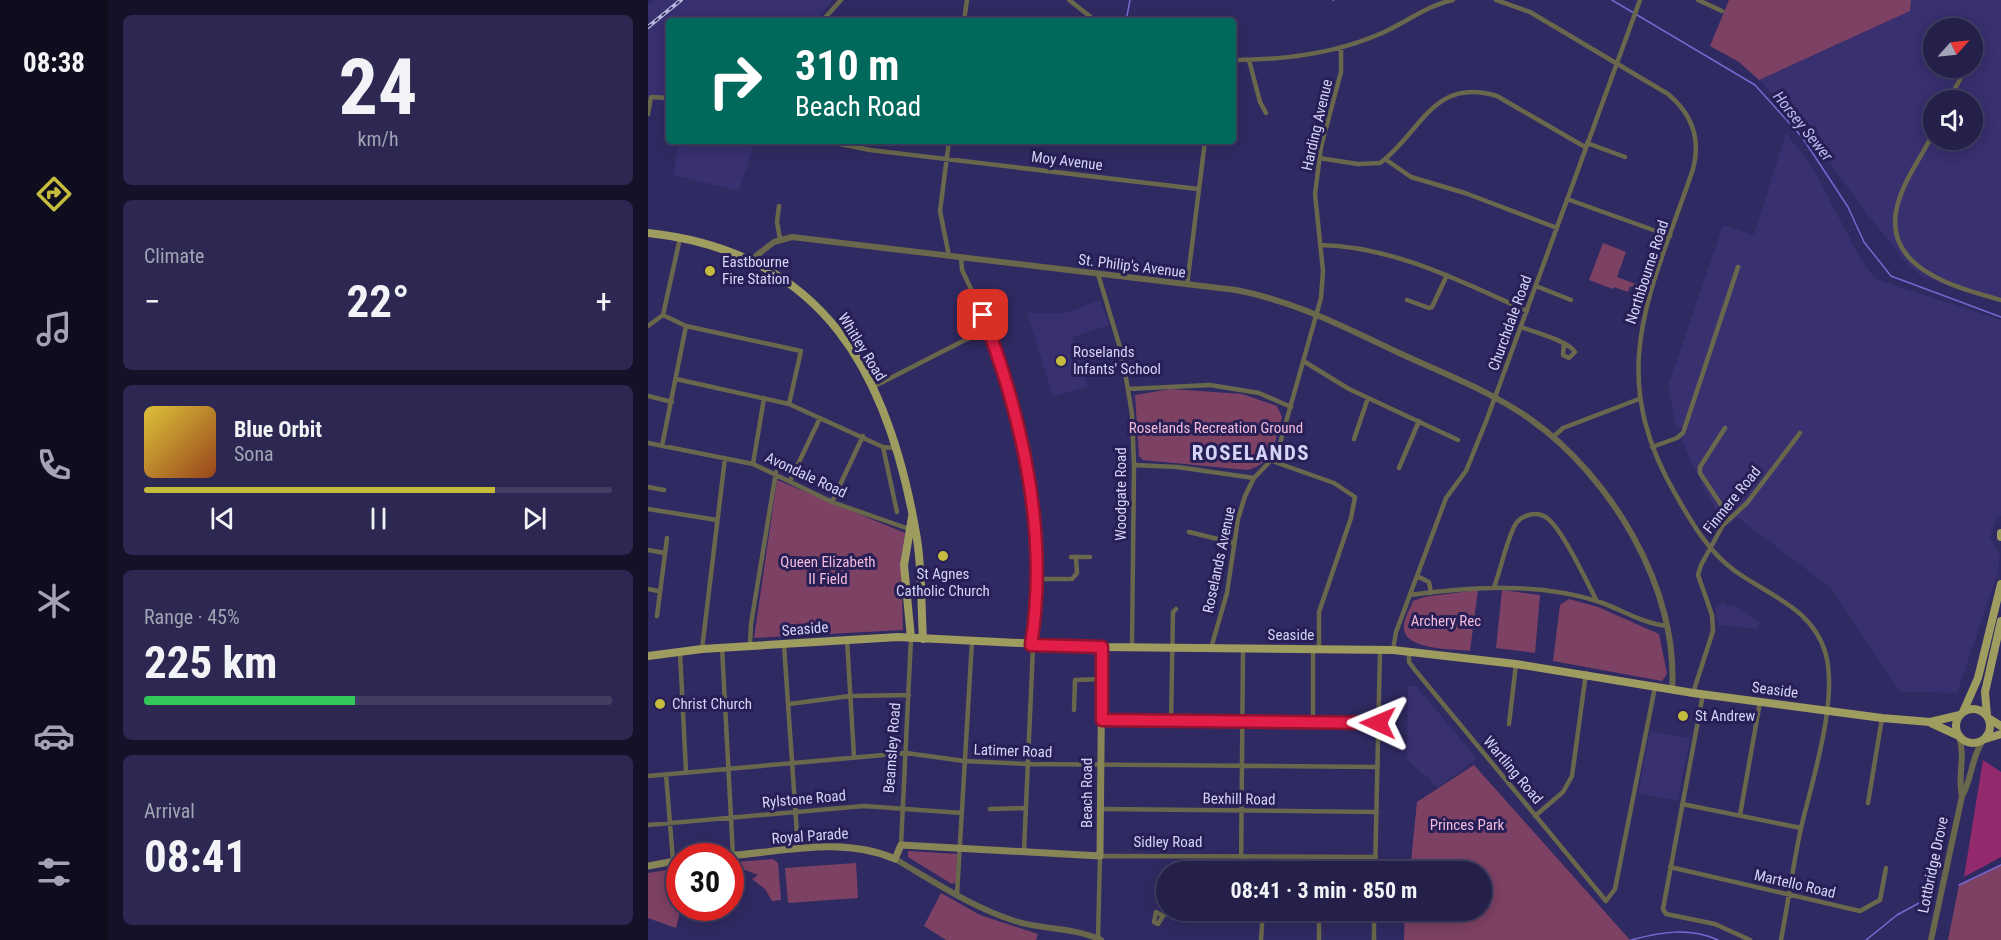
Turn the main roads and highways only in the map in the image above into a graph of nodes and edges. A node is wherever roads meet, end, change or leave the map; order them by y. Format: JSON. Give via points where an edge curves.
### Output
{"nodes":[{"id":1,"x":648,"y":233,"type":"edge"},
{"id":2,"x":912,"y":530,"type":"junction"},
{"id":3,"x":2001,"y":584,"type":"edge"},
{"id":4,"x":2001,"y":621,"type":"edge"},
{"id":5,"x":911,"y":638,"type":"junction"},
{"id":6,"x":923,"y":639,"type":"junction"},
{"id":7,"x":1102,"y":647,"type":"junction"},
{"id":8,"x":648,"y":656,"type":"edge"},
{"id":9,"x":1961,"y":714,"type":"junction"},
{"id":10,"x":1988,"y":717,"type":"junction"},
{"id":11,"x":1930,"y":722,"type":"junction"},
{"id":12,"x":2001,"y":726,"type":"edge"},
{"id":13,"x":2001,"y":734,"type":"edge"},
{"id":14,"x":1958,"y":736,"type":"junction"},
{"id":15,"x":1983,"y":741,"type":"junction"},
{"id":16,"x":960,"y":850,"type":"joint"},
{"id":17,"x":744,"y":855,"type":"edge"},
{"id":18,"x":1100,"y":856,"type":"joint"},
{"id":19,"x":895,"y":859,"type":"joint"},
{"id":20,"x":666,"y":863,"type":"edge"},
{"id":21,"x":648,"y":866,"type":"edge"}],
"edges":[{"from":1,"to":2,"type":"main road","name":"Whitley Road","via":[[681,236],[752,259],[788,280],[822,310],[843,336],[873,387],[897,448]]},
{"from":2,"to":5,"type":"main road","name":"Whitley Road","via":[[904,573]]},
{"from":2,"to":6,"type":"main road","name":"Whitley Road"},
{"from":3,"to":9,"type":"main road","via":[[1978,678]]},
{"from":4,"to":10,"type":"main road","via":[[1985,692]]},
{"from":5,"to":6,"type":"main road","name":"Seaside"},
{"from":5,"to":8,"type":"main road","name":"Seaside","via":[[750,645]]},
{"from":6,"to":7,"type":"main road","name":"Seaside"},
{"from":7,"to":11,"type":"main road","name":"Seaside","via":[[1409,651],[1586,673],[1693,693]]},
{"from":7,"to":18,"type":"main road","name":"Beach Road"},
{"from":9,"to":10,"type":"main road","via":[[1976,709]]},
{"from":9,"to":11,"type":"main road","name":"Seaside"},
{"from":9,"to":14,"type":"main road","via":[[1956,722]]},
{"from":10,"to":12,"type":"main road"},
{"from":10,"to":15,"type":"main road","via":[[1990,728]]},
{"from":11,"to":14,"type":"main road","name":"Seaside"},
{"from":13,"to":15,"type":"main road"},
{"from":14,"to":15,"type":"main road","via":[[1971,744]]},
{"from":16,"to":18,"type":"main road","name":"Sidley Road"},
{"from":16,"to":19,"type":"main road","name":"Beamsley Road","via":[[901,845]]},
{"from":17,"to":19,"type":"main road","name":"Royal Parade","via":[[847,845],[873,849]]},
{"from":20,"to":21,"type":"main road"}]}
